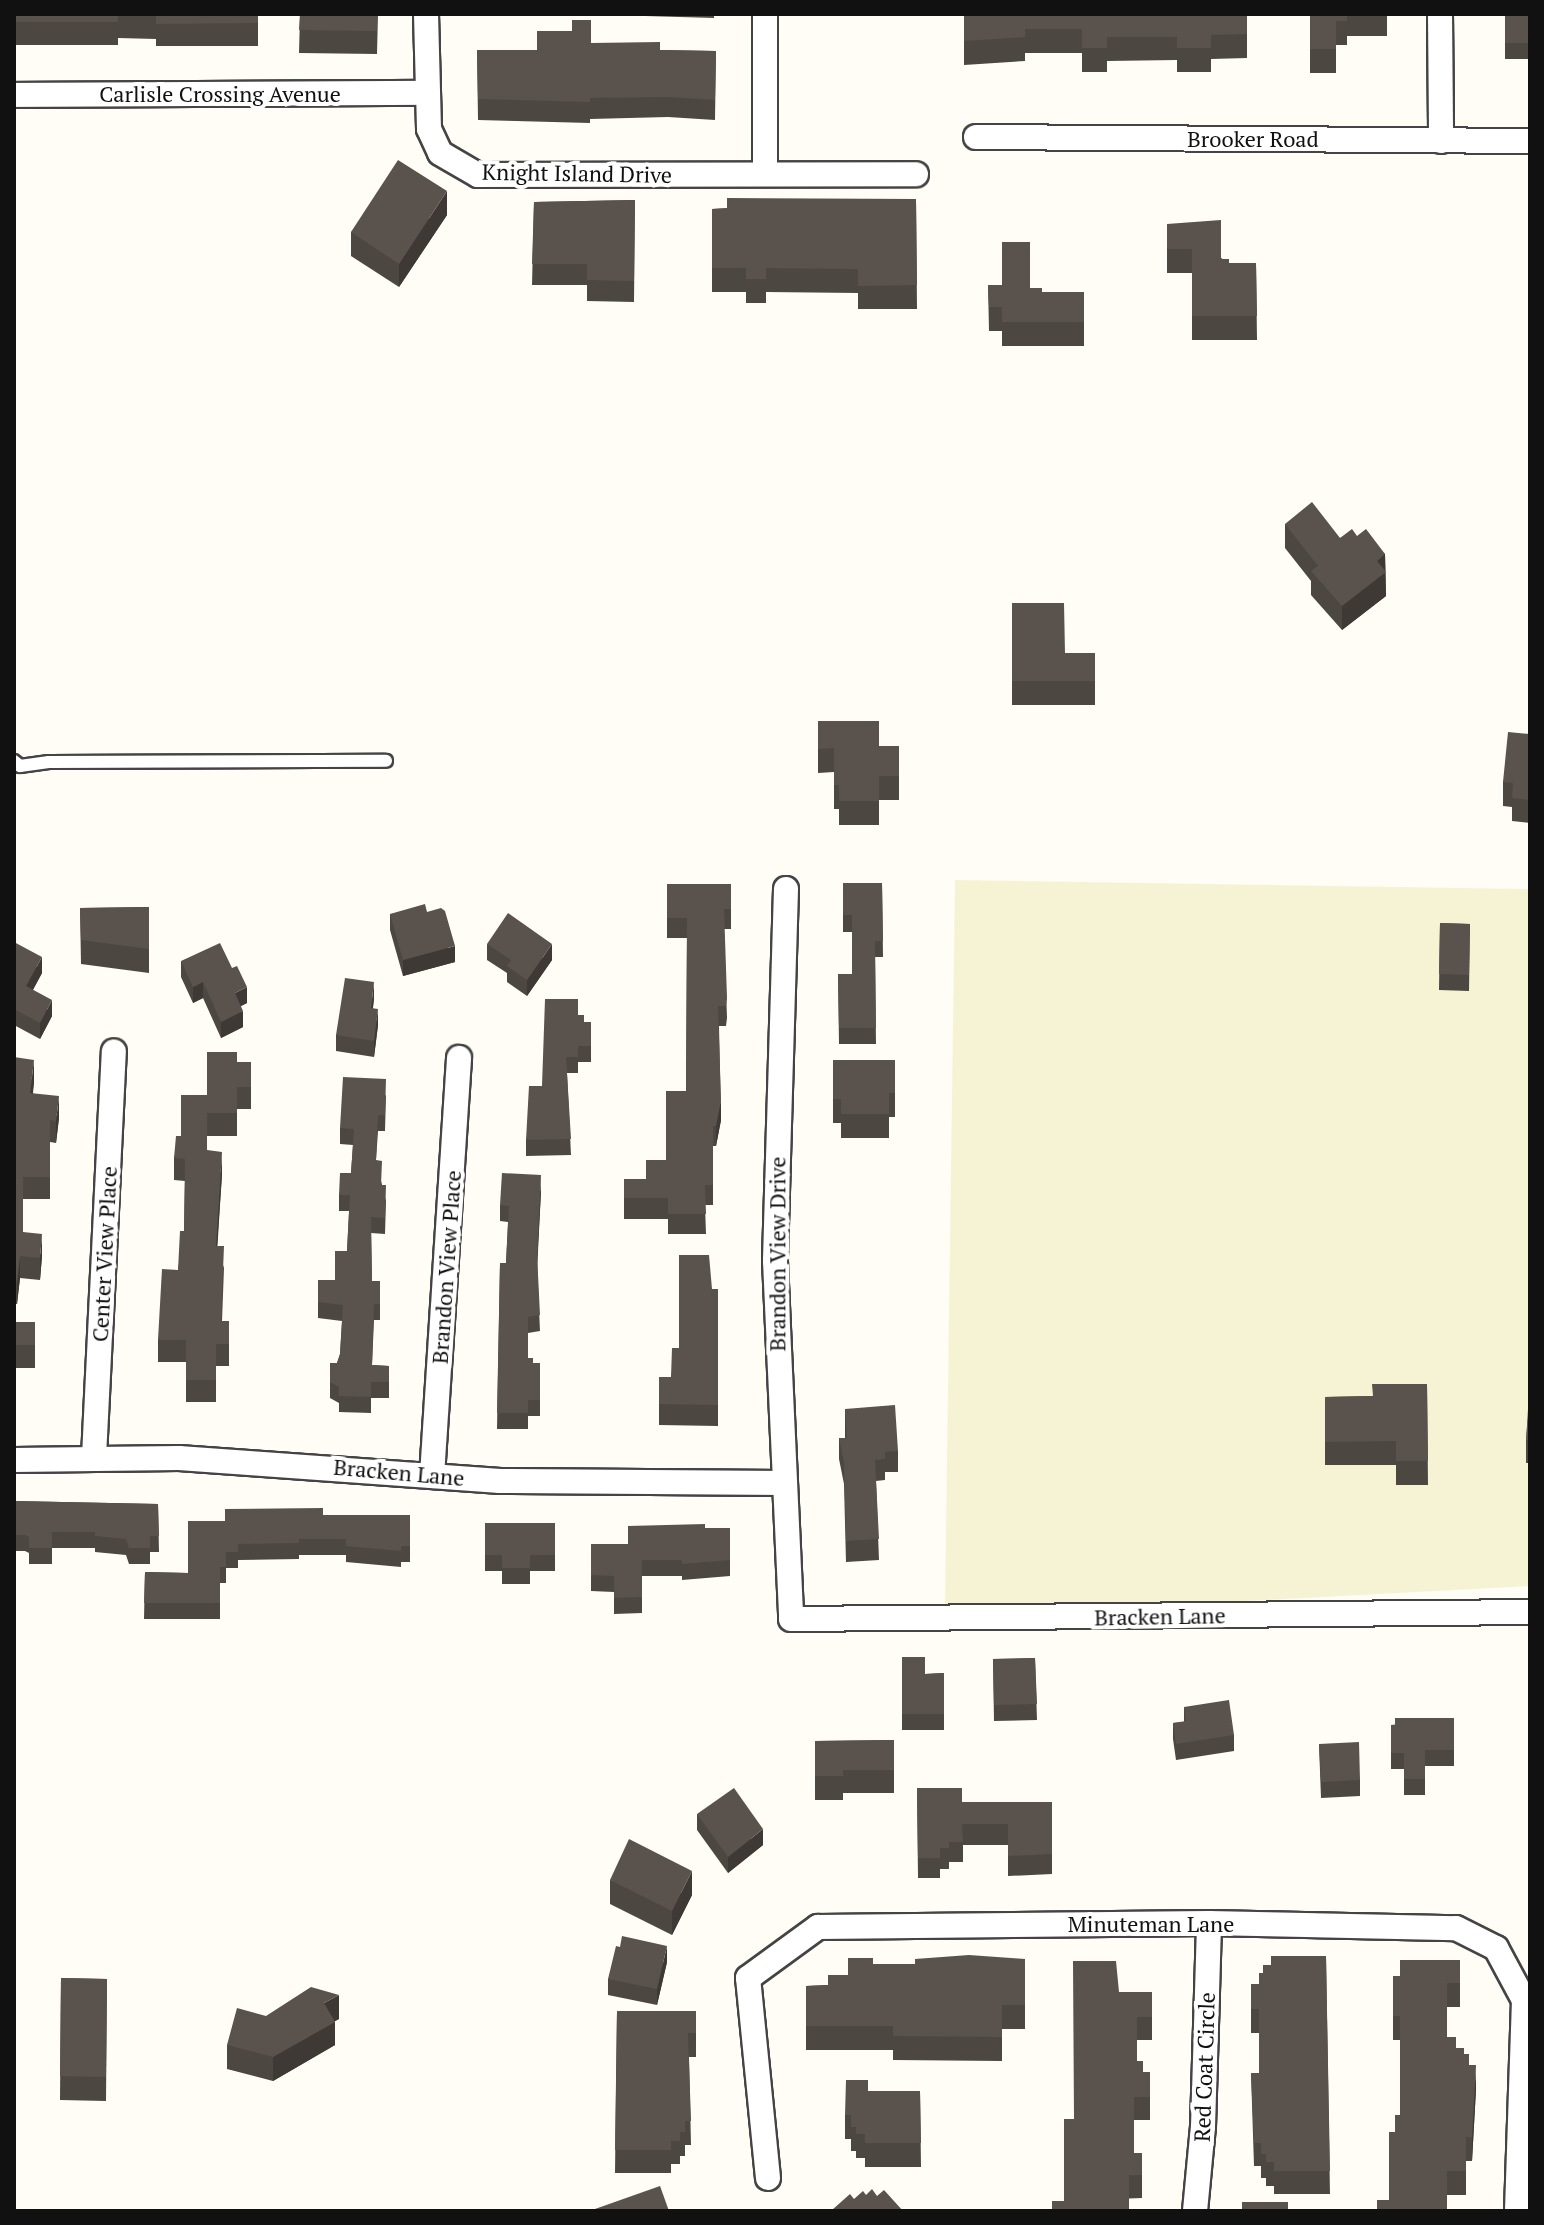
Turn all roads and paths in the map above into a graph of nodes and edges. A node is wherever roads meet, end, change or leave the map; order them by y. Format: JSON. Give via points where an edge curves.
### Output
{"nodes":[{"id":1,"x":426,"y":14,"type":"edge"},
{"id":2,"x":765,"y":14,"type":"edge"},
{"id":3,"x":1440,"y":14,"type":"edge"},
{"id":4,"x":426,"y":93,"type":"junction"},
{"id":5,"x":14,"y":95,"type":"edge"},
{"id":6,"x":976,"y":137,"type":"dead end"},
{"id":7,"x":1441,"y":141,"type":"junction"},
{"id":8,"x":1530,"y":141,"type":"edge"},
{"id":9,"x":765,"y":174,"type":"junction"},
{"id":10,"x":916,"y":174,"type":"dead end"},
{"id":11,"x":14,"y":761,"type":"edge"},
{"id":12,"x":386,"y":761,"type":"dead end"},
{"id":13,"x":786,"y":889,"type":"dead end"},
{"id":14,"x":114,"y":1051,"type":"dead end"},
{"id":15,"x":459,"y":1058,"type":"dead end"},
{"id":16,"x":94,"y":1457,"type":"junction"},
{"id":17,"x":14,"y":1460,"type":"edge"},
{"id":18,"x":432,"y":1476,"type":"junction"},
{"id":19,"x":785,"y":1483,"type":"junction"},
{"id":20,"x":1530,"y":1612,"type":"edge"},
{"id":21,"x":791,"y":1619,"type":"joint"},
{"id":22,"x":1209,"y":1923,"type":"junction"},
{"id":23,"x":768,"y":2178,"type":"dead end"},
{"id":24,"x":1195,"y":2211,"type":"edge"},
{"id":25,"x":1517,"y":2211,"type":"edge"}],
"edges":[{"from":1,"to":4,"type":"street","name":"Knight Island Drive"},
{"from":2,"to":9,"type":"street"},
{"from":3,"to":7,"type":"street"},
{"from":4,"to":5,"type":"street","name":"Carlisle Crossing Avenue"},
{"from":4,"to":9,"type":"street","name":"Knight Island Drive","via":[[429,129],[440,153],[478,175]]},
{"from":6,"to":7,"type":"street","name":"Brooker Road"},
{"from":7,"to":8,"type":"street","name":"Brooker Road"},
{"from":9,"to":10,"type":"street","name":"Knight Island Drive"},
{"from":11,"to":12,"type":"lane","via":[[20,766]]},
{"from":13,"to":19,"type":"street","name":"Brandon View Drive","via":[[775,1224]]},
{"from":14,"to":16,"type":"street","name":"Center View Place"},
{"from":15,"to":18,"type":"street","name":"Brandon View Place"},
{"from":16,"to":17,"type":"street","name":"Bracken Lane"},
{"from":16,"to":18,"type":"street","name":"Bracken Lane","via":[[258,1462]]},
{"from":18,"to":19,"type":"street","name":"Bracken Lane"},
{"from":19,"to":21,"type":"street","name":"Brandon View Drive"},
{"from":20,"to":21,"type":"street","name":"Bracken Lane"},
{"from":22,"to":23,"type":"street","name":"Minuteman Lane","via":[[818,1927],[748,1978]]},
{"from":22,"to":24,"type":"street","name":"Red Coat Circle"},
{"from":22,"to":25,"type":"street","name":"Minuteman Lane","via":[[1456,1928],[1496,1948],[1524,2000]]}]}
